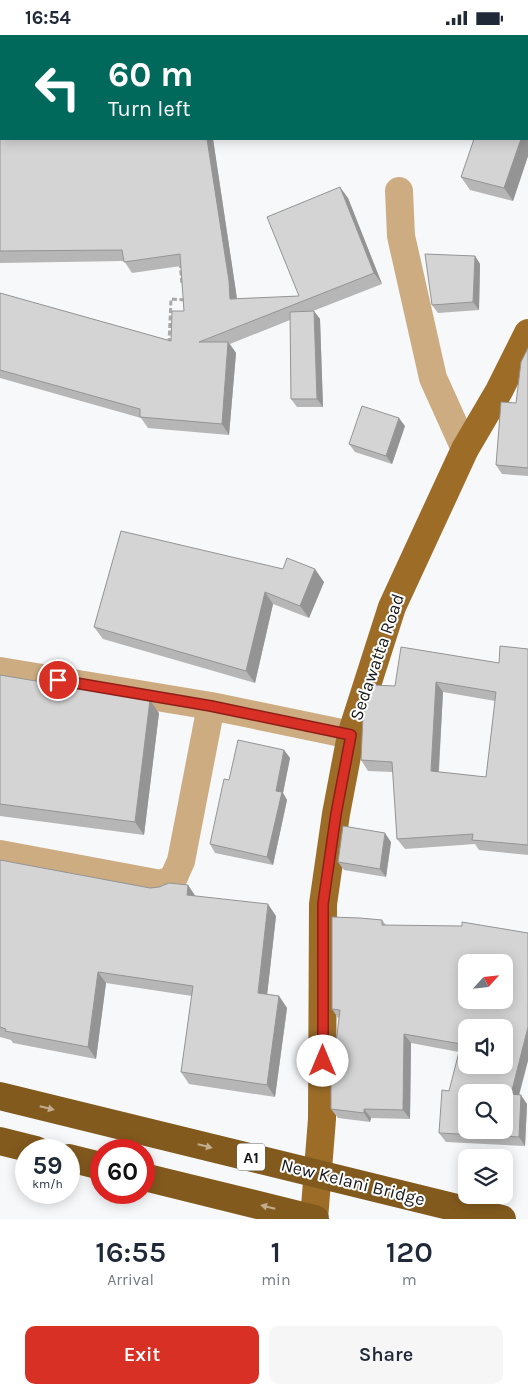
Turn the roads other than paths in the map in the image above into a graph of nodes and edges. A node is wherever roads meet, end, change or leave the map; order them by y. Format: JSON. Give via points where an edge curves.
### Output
{"nodes":[{"id":1,"x":399,"y":191,"type":"dead end"},
{"id":2,"x":528,"y":333,"type":"edge"},
{"id":3,"x":465,"y":449,"type":"junction"},
{"id":4,"x":0,"y":671,"type":"edge"},
{"id":5,"x":211,"y":706,"type":"junction"},
{"id":6,"x":351,"y":735,"type":"junction"},
{"id":7,"x":0,"y":853,"type":"edge"},
{"id":8,"x":0,"y":1096,"type":"edge"},
{"id":9,"x":0,"y":1141,"type":"edge"},
{"id":10,"x":15,"y":1145,"type":"edge"},
{"id":11,"x":155,"y":1180,"type":"edge"},
{"id":12,"x":315,"y":1219,"type":"edge"},
{"id":13,"x":502,"y":1219,"type":"edge"}],
"edges":[{"from":1,"to":3,"type":"lane","via":[[401,236],[433,378]]},
{"from":2,"to":3,"type":"main road","name":"Sedawatta Road"},
{"from":3,"to":6,"type":"main road","name":"Sedawatta Road","via":[[392,607]]},
{"from":4,"to":5,"type":"lane"},
{"from":5,"to":6,"type":"lane"},
{"from":5,"to":7,"type":"lane","via":[[182,861],[173,879],[161,884]]},
{"from":6,"to":12,"type":"main road","name":"Sedawatta Road","via":[[323,904],[322,1119]]},
{"from":8,"to":13,"type":"highway","name":"New Kelani Bridge","number":"A1","one_way":true},
{"from":9,"to":10,"type":"highway"},
{"from":12,"to":11,"type":"highway","one_way":true}]}
